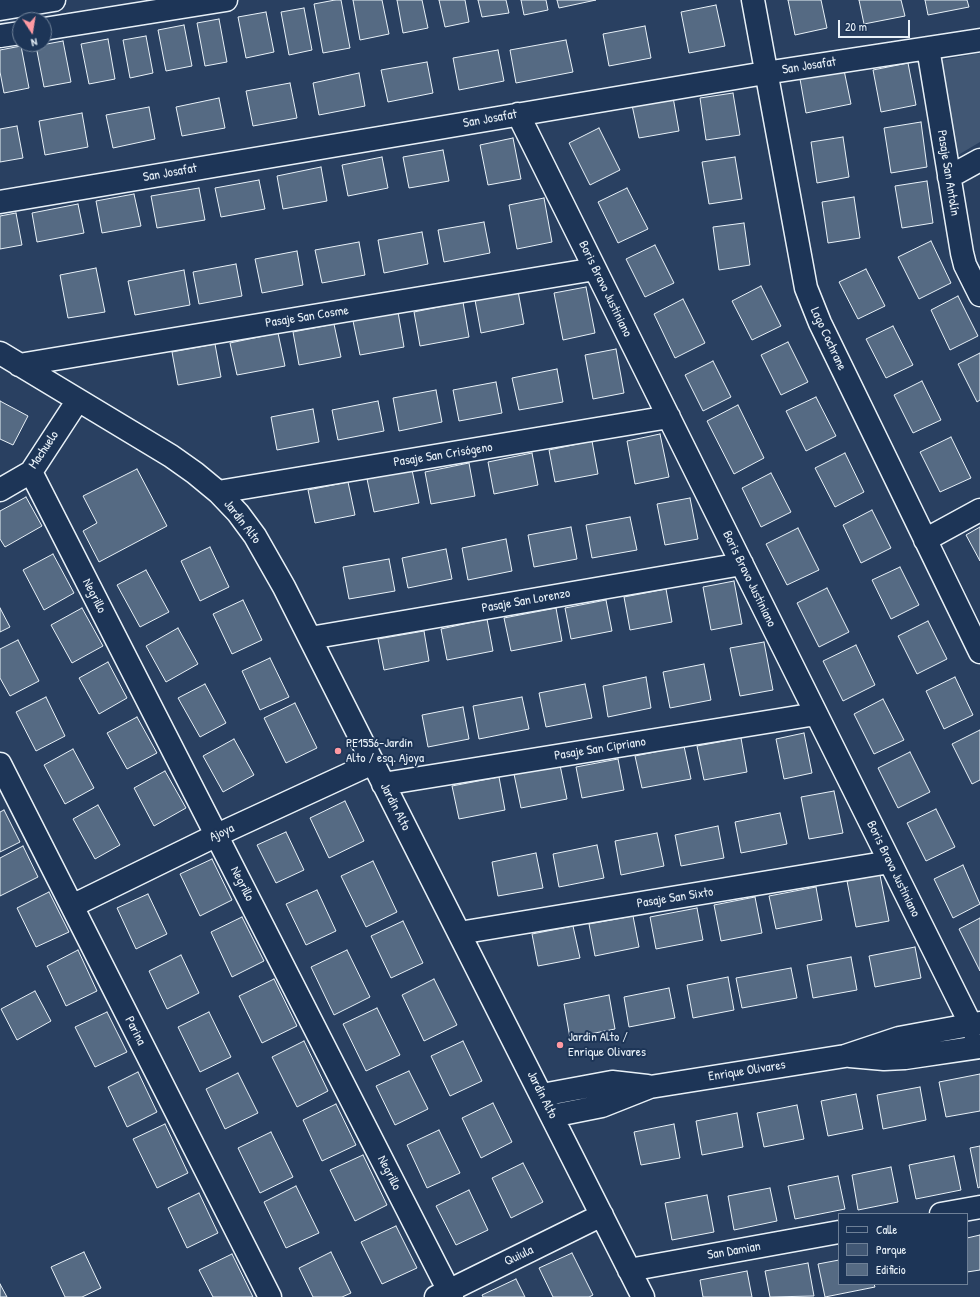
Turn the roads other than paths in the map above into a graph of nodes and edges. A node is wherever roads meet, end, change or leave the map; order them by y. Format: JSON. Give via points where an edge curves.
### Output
{"nodes":[{"id":1,"x":54,"y":0,"type":"edge"},
{"id":2,"x":226,"y":0,"type":"edge"},
{"id":3,"x":753,"y":0,"type":"edge"},
{"id":4,"x":130,"y":7,"type":"edge"},
{"id":5,"x":0,"y":9,"type":"edge"},
{"id":6,"x":52,"y":27,"type":"edge"},
{"id":7,"x":12,"y":34,"type":"edge"},
{"id":8,"x":0,"y":36,"type":"edge"},
{"id":9,"x":980,"y":40,"type":"edge"},
{"id":10,"x":928,"y":48,"type":"junction"},
{"id":11,"x":765,"y":73,"type":"junction"},
{"id":12,"x":518,"y":114,"type":"junction"},
{"id":13,"x":980,"y":160,"type":"edge"},
{"id":14,"x":949,"y":177,"type":"junction"},
{"id":15,"x":0,"y":202,"type":"edge"},
{"id":16,"x":595,"y":269,"type":"junction"},
{"id":17,"x":980,"y":295,"type":"edge"},
{"id":18,"x":0,"y":353,"type":"edge"},
{"id":19,"x":19,"y":365,"type":"junction"},
{"id":20,"x":78,"y":400,"type":"junction"},
{"id":21,"x":669,"y":418,"type":"junction"},
{"id":22,"x":31,"y":472,"type":"junction"},
{"id":23,"x":0,"y":490,"type":"edge"},
{"id":24,"x":218,"y":492,"type":"junction"},
{"id":25,"x":980,"y":510,"type":"edge"},
{"id":26,"x":925,"y":540,"type":"junction"},
{"id":27,"x":742,"y":564,"type":"junction"},
{"id":28,"x":310,"y":638,"type":"junction"},
{"id":29,"x":980,"y":652,"type":"edge"},
{"id":30,"x":816,"y":714,"type":"junction"},
{"id":31,"x":373,"y":763,"type":"junction"},
{"id":32,"x":0,"y":764,"type":"edge"},
{"id":33,"x":383,"y":784,"type":"junction"},
{"id":34,"x":217,"y":835,"type":"junction"},
{"id":35,"x":890,"y":862,"type":"junction"},
{"id":36,"x":72,"y":906,"type":"junction"},
{"id":37,"x":460,"y":933,"type":"junction"},
{"id":38,"x":977,"y":1031,"type":"edge"},
{"id":39,"x":980,"y":1047,"type":"edge"},
{"id":40,"x":844,"y":1056,"type":"junction"},
{"id":41,"x":650,"y":1087,"type":"junction"},
{"id":42,"x":542,"y":1094,"type":"junction"},
{"id":43,"x":552,"y":1116,"type":"junction"},
{"id":44,"x":980,"y":1207,"type":"edge"},
{"id":45,"x":947,"y":1213,"type":"edge"},
{"id":46,"x":602,"y":1215,"type":"junction"},
{"id":47,"x":838,"y":1232,"type":"edge"},
{"id":48,"x":629,"y":1270,"type":"junction"},
{"id":49,"x":445,"y":1295,"type":"edge"},
{"id":50,"x":270,"y":1297,"type":"edge"},
{"id":51,"x":643,"y":1297,"type":"edge"}],
"edges":[{"from":1,"to":5,"type":"street"},
{"from":2,"to":4,"type":"street"},
{"from":3,"to":11,"type":"street","name":"Lago Cochrane"},
{"from":4,"to":6,"type":"street"},
{"from":7,"to":8,"type":"street"},
{"from":9,"to":10,"type":"street","name":"San Josafat"},
{"from":10,"to":11,"type":"street","name":"San Josafat"},
{"from":10,"to":14,"type":"street","name":"Pasaje San Antolín"},
{"from":11,"to":12,"type":"street","name":"San Josafat"},
{"from":11,"to":26,"type":"street","name":"Lago Cochrane","via":[[808,294]]},
{"from":12,"to":15,"type":"street","name":"San Josafat"},
{"from":12,"to":16,"type":"street","name":"Boris Bravo Justiniano"},
{"from":13,"to":14,"type":"street"},
{"from":14,"to":17,"type":"street","name":"Pasaje San Antolín","via":[[965,265]]},
{"from":16,"to":19,"type":"street","name":"Pasaje San Cosme"},
{"from":16,"to":21,"type":"street","name":"Boris Bravo Justiniano"},
{"from":18,"to":19,"type":"street","name":"Jardín Alto"},
{"from":19,"to":20,"type":"street","name":"Jardín Alto"},
{"from":20,"to":22,"type":"street","name":"Machuelo"},
{"from":20,"to":24,"type":"street","name":"Jardín Alto","via":[[171,456]]},
{"from":21,"to":24,"type":"street","name":"Pasaje San Crisógeno"},
{"from":21,"to":27,"type":"street","name":"Boris Bravo Justiniano"},
{"from":22,"to":23,"type":"street","name":"Machuelo"},
{"from":22,"to":34,"type":"street","name":"Negrillo"},
{"from":24,"to":28,"type":"street","name":"Jardín Alto","via":[[255,536]]},
{"from":25,"to":26,"type":"street"},
{"from":26,"to":29,"type":"street","name":"Lago Cochrane"},
{"from":27,"to":28,"type":"street","name":"Pasaje San Lorenzo"},
{"from":27,"to":30,"type":"street","name":"Boris Bravo Justiniano"},
{"from":28,"to":31,"type":"street","name":"Jardín Alto"},
{"from":30,"to":33,"type":"street","name":"Pasaje San Cipriano"},
{"from":30,"to":35,"type":"street","name":"Boris Bravo Justiniano"},
{"from":31,"to":33,"type":"street","name":"Jardín Alto"},
{"from":31,"to":34,"type":"street","name":"Ajoya"},
{"from":32,"to":36,"type":"street","name":"Parina"},
{"from":33,"to":37,"type":"street","name":"Jardín Alto"},
{"from":34,"to":36,"type":"street","name":"Ajoya"},
{"from":34,"to":49,"type":"street","name":"Negrillo"},
{"from":35,"to":37,"type":"street","name":"Pasaje San Sixto"},
{"from":35,"to":38,"type":"street","name":"Boris Bravo Justiniano"},
{"from":36,"to":50,"type":"street","name":"Parina"},
{"from":37,"to":42,"type":"street","name":"Jardín Alto"},
{"from":38,"to":40,"type":"street","name":"Enrique Olivares","via":[[899,1038]]},
{"from":39,"to":40,"type":"street","name":"Enrique Olivares","via":[[904,1058]]},
{"from":40,"to":41,"type":"street","name":"Enrique Olivares"},
{"from":41,"to":42,"type":"street","name":"Enrique Olivares","via":[[612,1082]]},
{"from":41,"to":43,"type":"street","name":"Enrique Olivares","via":[[602,1106]]},
{"from":42,"to":43,"type":"street","name":"Jardín Alto"},
{"from":43,"to":46,"type":"street","name":"Jardín Alto"},
{"from":44,"to":45,"type":"street"},
{"from":46,"to":48,"type":"street","name":"Jardín Alto"},
{"from":46,"to":49,"type":"street","name":"Quiula"},
{"from":47,"to":48,"type":"street","name":"San Damian"},
{"from":48,"to":51,"type":"street","name":"Jardín Alto"}]}
